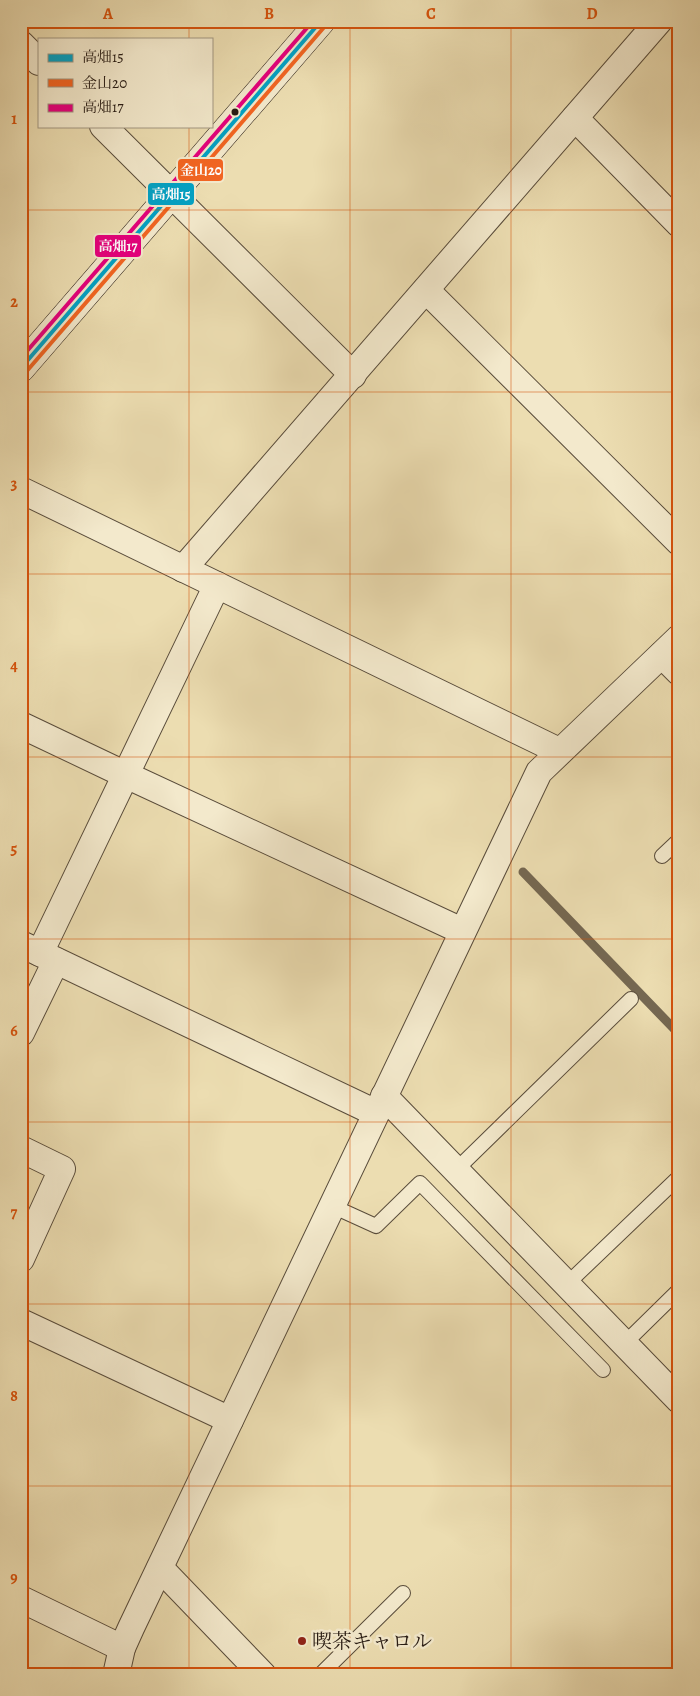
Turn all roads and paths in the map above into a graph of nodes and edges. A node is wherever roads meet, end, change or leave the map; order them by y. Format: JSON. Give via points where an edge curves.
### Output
{"nodes":[{"id":1,"x":321,"y":21,"type":"edge"},
{"id":2,"x":659,"y":21,"type":"edge"},
{"id":3,"x":21,"y":44,"type":"edge"},
{"id":4,"x":38,"y":61,"type":"edge"},
{"id":5,"x":575,"y":118,"type":"junction"},
{"id":6,"x":105,"y":128,"type":"edge"},
{"id":7,"x":172,"y":194,"type":"junction"},
{"id":8,"x":679,"y":224,"type":"edge"},
{"id":9,"x":426,"y":290,"type":"junction"},
{"id":10,"x":21,"y":368,"type":"edge"},
{"id":11,"x":353,"y":374,"type":"junction"},
{"id":12,"x":21,"y":490,"type":"edge"},
{"id":13,"x":679,"y":542,"type":"edge"},
{"id":14,"x":183,"y":569,"type":"junction"},
{"id":15,"x":217,"y":585,"type":"junction"},
{"id":16,"x":673,"y":655,"type":"edge"},
{"id":17,"x":21,"y":725,"type":"edge"},
{"id":18,"x":559,"y":751,"type":"junction"},
{"id":19,"x":126,"y":776,"type":"junction"},
{"id":20,"x":679,"y":840,"type":"edge"},
{"id":21,"x":662,"y":856,"type":"dead end"},
{"id":22,"x":462,"y":931,"type":"junction"},
{"id":23,"x":39,"y":953,"type":"edge"},
{"id":24,"x":631,"y":999,"type":"dead end"},
{"id":25,"x":21,"y":1034,"type":"edge"},
{"id":26,"x":380,"y":1105,"type":"junction"},
{"id":27,"x":21,"y":1149,"type":"edge"},
{"id":28,"x":456,"y":1170,"type":"junction"},
{"id":29,"x":679,"y":1177,"type":"edge"},
{"id":30,"x":332,"y":1206,"type":"junction"},
{"id":31,"x":21,"y":1260,"type":"edge"},
{"id":32,"x":567,"y":1284,"type":"junction"},
{"id":33,"x":679,"y":1290,"type":"edge"},
{"id":34,"x":21,"y":1322,"type":"edge"},
{"id":35,"x":624,"y":1344,"type":"junction"},
{"id":36,"x":603,"y":1370,"type":"dead end"},
{"id":37,"x":679,"y":1400,"type":"edge"},
{"id":38,"x":230,"y":1420,"type":"junction"},
{"id":39,"x":160,"y":1568,"type":"junction"},
{"id":40,"x":403,"y":1593,"type":"dead end"},
{"id":41,"x":21,"y":1599,"type":"edge"},
{"id":42,"x":122,"y":1648,"type":"junction"},
{"id":43,"x":116,"y":1675,"type":"edge"},
{"id":44,"x":263,"y":1675,"type":"edge"},
{"id":45,"x":320,"y":1675,"type":"edge"}],
"edges":[{"from":1,"to":7,"type":"street"},
{"from":2,"to":5,"type":"street"},
{"from":3,"to":4,"type":"street"},
{"from":5,"to":8,"type":"street"},
{"from":5,"to":9,"type":"street"},
{"from":6,"to":7,"type":"street"},
{"from":7,"to":10,"type":"street"},
{"from":7,"to":11,"type":"street"},
{"from":9,"to":11,"type":"street"},
{"from":9,"to":13,"type":"street"},
{"from":11,"to":14,"type":"street"},
{"from":12,"to":14,"type":"street"},
{"from":14,"to":15,"type":"street"},
{"from":15,"to":18,"type":"street"},
{"from":15,"to":19,"type":"street"},
{"from":16,"to":18,"type":"street"},
{"from":17,"to":19,"type":"street"},
{"from":18,"to":22,"type":"street","via":[[538,772]]},
{"from":19,"to":22,"type":"street"},
{"from":19,"to":23,"type":"street"},
{"from":20,"to":21,"type":"lane"},
{"from":22,"to":26,"type":"street"},
{"from":23,"to":25,"type":"street"},
{"from":23,"to":26,"type":"street"},
{"from":24,"to":28,"type":"lane"},
{"from":26,"to":28,"type":"street"},
{"from":26,"to":30,"type":"street"},
{"from":27,"to":31,"type":"street","via":[[62,1169]]},
{"from":28,"to":32,"type":"street"},
{"from":29,"to":32,"type":"lane"},
{"from":30,"to":36,"type":"lane","via":[[376,1226],[420,1183]]},
{"from":30,"to":38,"type":"street"},
{"from":32,"to":35,"type":"street"},
{"from":33,"to":35,"type":"lane"},
{"from":34,"to":38,"type":"street"},
{"from":35,"to":37,"type":"street"},
{"from":38,"to":39,"type":"street"},
{"from":39,"to":42,"type":"street"},
{"from":39,"to":44,"type":"street"},
{"from":40,"to":45,"type":"lane"},
{"from":41,"to":42,"type":"street"},
{"from":42,"to":43,"type":"street"}]}
